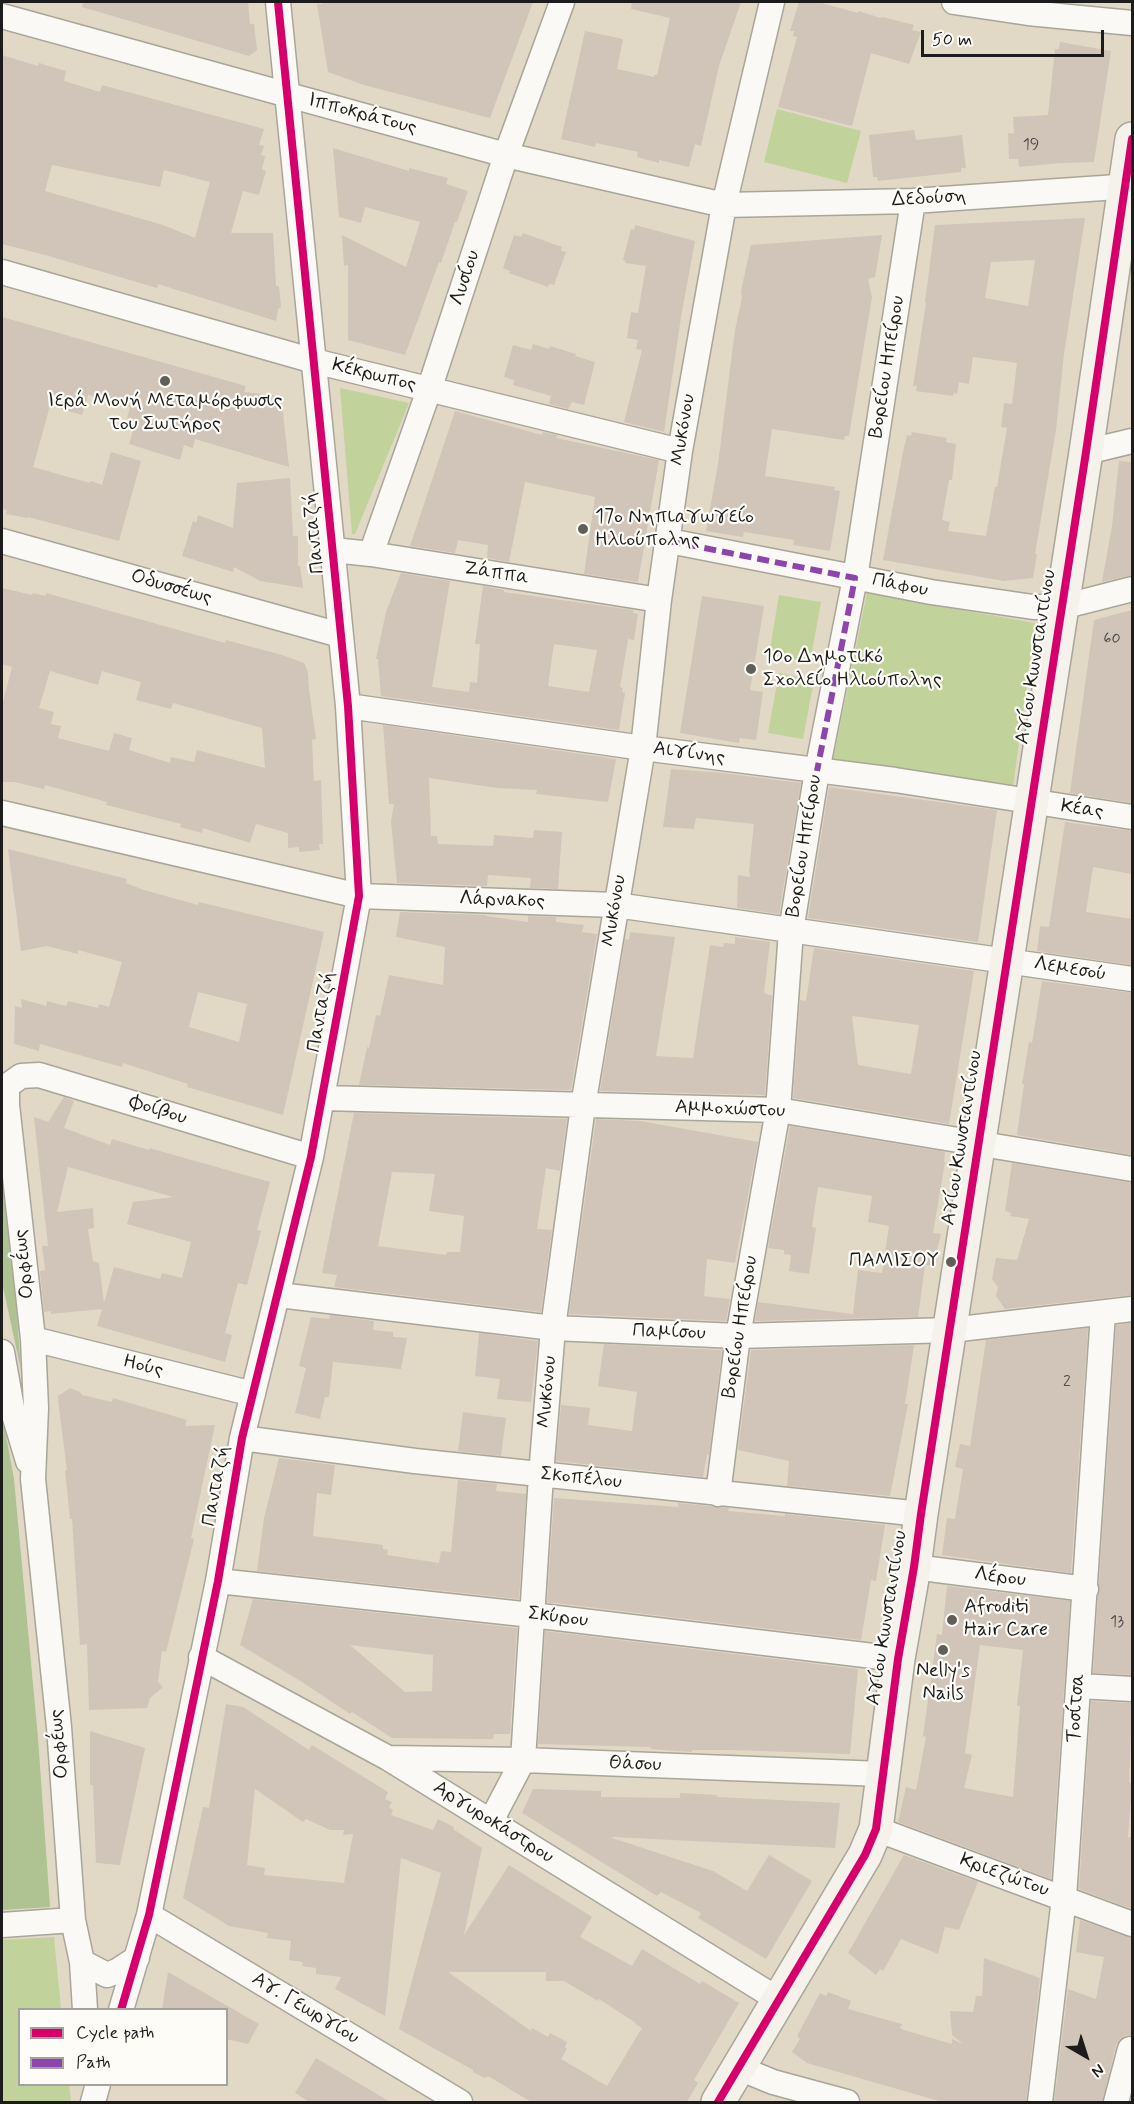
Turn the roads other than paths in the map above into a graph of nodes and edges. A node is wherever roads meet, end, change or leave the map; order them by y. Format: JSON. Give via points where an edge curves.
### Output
{"nodes":[{"id":1,"x":278,"y":2,"type":"edge"},
{"id":2,"x":562,"y":2,"type":"edge"},
{"id":3,"x":772,"y":2,"type":"edge"},
{"id":4,"x":954,"y":2,"type":"edge"},
{"id":5,"x":2,"y":16,"type":"edge"},
{"id":6,"x":1132,"y":23,"type":"edge"},
{"id":7,"x":289,"y":95,"type":"junction"},
{"id":8,"x":1132,"y":139,"type":"edge"},
{"id":9,"x":506,"y":154,"type":"junction"},
{"id":10,"x":1129,"y":186,"type":"edge"},
{"id":11,"x":913,"y":201,"type":"junction"},
{"id":12,"x":724,"y":205,"type":"junction"},
{"id":13,"x":2,"y":272,"type":"edge"},
{"id":14,"x":314,"y":361,"type":"junction"},
{"id":15,"x":429,"y":390,"type":"junction"},
{"id":16,"x":1132,"y":441,"type":"edge"},
{"id":17,"x":680,"y":451,"type":"junction"},
{"id":18,"x":1086,"y":452,"type":"junction"},
{"id":19,"x":2,"y":541,"type":"edge"},
{"id":20,"x":669,"y":541,"type":"junction"},
{"id":21,"x":333,"y":550,"type":"junction"},
{"id":22,"x":371,"y":554,"type":"junction"},
{"id":23,"x":855,"y":578,"type":"junction"},
{"id":24,"x":1132,"y":589,"type":"edge"},
{"id":25,"x":659,"y":600,"type":"junction"},
{"id":26,"x":1062,"y":607,"type":"junction"},
{"id":27,"x":340,"y":635,"type":"junction"},
{"id":28,"x":348,"y":706,"type":"junction"},
{"id":29,"x":643,"y":748,"type":"junction"},
{"id":30,"x":817,"y":771,"type":"junction"},
{"id":31,"x":1031,"y":802,"type":"junction"},
{"id":32,"x":2,"y":813,"type":"edge"},
{"id":33,"x":1132,"y":817,"type":"edge"},
{"id":34,"x":359,"y":896,"type":"junction"},
{"id":35,"x":616,"y":905,"type":"junction"},
{"id":36,"x":791,"y":931,"type":"junction"},
{"id":37,"x":1008,"y":960,"type":"junction"},
{"id":38,"x":1132,"y":980,"type":"edge"},
{"id":39,"x":7,"y":1086,"type":"joint"},
{"id":40,"x":323,"y":1098,"type":"junction"},
{"id":41,"x":583,"y":1106,"type":"junction"},
{"id":42,"x":778,"y":1110,"type":"junction"},
{"id":43,"x":979,"y":1145,"type":"junction"},
{"id":44,"x":311,"y":1157,"type":"junction"},
{"id":45,"x":1132,"y":1169,"type":"edge"},
{"id":46,"x":279,"y":1295,"type":"junction"},
{"id":47,"x":1132,"y":1309,"type":"edge"},
{"id":48,"x":1103,"y":1313,"type":"junction"},
{"id":49,"x":553,"y":1328,"type":"junction"},
{"id":50,"x":951,"y":1330,"type":"junction"},
{"id":51,"x":738,"y":1336,"type":"junction"},
{"id":52,"x":33,"y":1339,"type":"junction"},
{"id":53,"x":2,"y":1352,"type":"edge"},
{"id":54,"x":253,"y":1394,"type":"junction"},
{"id":55,"x":242,"y":1438,"type":"junction"},
{"id":56,"x":541,"y":1475,"type":"junction"},
{"id":57,"x":33,"y":1479,"type":"junction"},
{"id":58,"x":718,"y":1494,"type":"junction"},
{"id":59,"x":921,"y":1514,"type":"junction"},
{"id":60,"x":914,"y":1567,"type":"junction"},
{"id":61,"x":218,"y":1581,"type":"junction"},
{"id":62,"x":1086,"y":1589,"type":"junction"},
{"id":63,"x":532,"y":1615,"type":"junction"},
{"id":64,"x":201,"y":1657,"type":"junction"},
{"id":65,"x":898,"y":1659,"type":"junction"},
{"id":66,"x":1079,"y":1686,"type":"junction"},
{"id":67,"x":1132,"y":1689,"type":"edge"},
{"id":68,"x":388,"y":1758,"type":"junction"},
{"id":69,"x":523,"y":1761,"type":"junction"},
{"id":70,"x":882,"y":1774,"type":"junction"},
{"id":71,"x":491,"y":1821,"type":"junction"},
{"id":72,"x":876,"y":1829,"type":"junction"},
{"id":73,"x":1064,"y":1898,"type":"junction"},
{"id":74,"x":149,"y":1915,"type":"junction"},
{"id":75,"x":74,"y":1920,"type":"junction"},
{"id":76,"x":1132,"y":1924,"type":"edge"},
{"id":77,"x":2,"y":1925,"type":"edge"},
{"id":78,"x":137,"y":1958,"type":"junction"},
{"id":79,"x":82,"y":1962,"type":"junction"},
{"id":80,"x":779,"y":2000,"type":"junction"},
{"id":81,"x":85,"y":2008,"type":"edge"},
{"id":82,"x":122,"y":2008,"type":"edge"},
{"id":83,"x":1130,"y":2049,"type":"dead end"},
{"id":84,"x":739,"y":2068,"type":"junction"},
{"id":85,"x":91,"y":2086,"type":"edge"},
{"id":86,"x":98,"y":2086,"type":"edge"},
{"id":87,"x":93,"y":2103,"type":"edge"},
{"id":88,"x":460,"y":2103,"type":"edge"},
{"id":89,"x":718,"y":2103,"type":"edge"},
{"id":90,"x":847,"y":2103,"type":"edge"},
{"id":91,"x":1040,"y":2103,"type":"edge"},
{"id":92,"x":1116,"y":2103,"type":"edge"}],
"edges":[{"from":1,"to":7,"type":"street","name":"Πανταζή"},
{"from":2,"to":9,"type":"street","name":"Λυσίου"},
{"from":3,"to":12,"type":"street","name":"Μυκόνου"},
{"from":4,"to":6,"type":"street"},
{"from":5,"to":7,"type":"street","name":"Ιπποκράτους"},
{"from":7,"to":9,"type":"street","name":"Ιπποκράτους"},
{"from":7,"to":14,"type":"street","name":"Πανταζή"},
{"from":8,"to":10,"type":"street","name":"Αγίου Κωνσταντίνου"},
{"from":9,"to":12,"type":"street","name":"Ιπποκράτους"},
{"from":9,"to":15,"type":"street","name":"Λυσίου"},
{"from":10,"to":11,"type":"street","name":"Δεδούση"},
{"from":10,"to":18,"type":"street","name":"Αγίου Κωνσταντίνου"},
{"from":11,"to":12,"type":"street","name":"Δεδούση"},
{"from":11,"to":23,"type":"street","name":"Βορείου Ηπείρου"},
{"from":12,"to":17,"type":"street","name":"Μυκόνου"},
{"from":13,"to":14,"type":"street","name":"Κέκρωπος"},
{"from":14,"to":15,"type":"street","name":"Κέκρωπος"},
{"from":14,"to":21,"type":"street","name":"Πανταζή"},
{"from":15,"to":17,"type":"street","name":"Κέκρωπος"},
{"from":15,"to":22,"type":"street","name":"Λυσίου"},
{"from":16,"to":18,"type":"street"},
{"from":17,"to":20,"type":"street","name":"Μυκόνου"},
{"from":18,"to":26,"type":"street","name":"Αγίου Κωνσταντίνου"},
{"from":19,"to":27,"type":"street","name":"Οδυσσέως"},
{"from":20,"to":23,"type":"street","name":"Πάφου"},
{"from":20,"to":25,"type":"street","name":"Μυκόνου"},
{"from":21,"to":22,"type":"street","name":"Ζάππα"},
{"from":21,"to":27,"type":"street","name":"Πανταζή"},
{"from":22,"to":25,"type":"street","name":"Ζάππα"},
{"from":23,"to":26,"type":"street","name":"Πάφου","via":[[1033,607]]},
{"from":23,"to":30,"type":"street","name":"Βορείου Ηπείρου"},
{"from":24,"to":26,"type":"street","name":"Πάφου"},
{"from":25,"to":29,"type":"street","name":"Μυκόνου"},
{"from":26,"to":31,"type":"street","name":"Αγίου Κωνσταντίνου"},
{"from":27,"to":28,"type":"street","name":"Πανταζή"},
{"from":28,"to":29,"type":"street","name":"Αιγίνης"},
{"from":28,"to":34,"type":"street","name":"Πανταζή"},
{"from":29,"to":30,"type":"street","name":"Αιγίνης"},
{"from":29,"to":35,"type":"street","name":"Μυκόνου"},
{"from":30,"to":31,"type":"street","name":"Αιγίνης"},
{"from":30,"to":36,"type":"street","name":"Βορείου Ηπείρου"},
{"from":31,"to":33,"type":"street","name":"Κέας"},
{"from":31,"to":37,"type":"street","name":"Αγίου Κωνσταντίνου"},
{"from":32,"to":34,"type":"street","name":"Λάρνακος"},
{"from":34,"to":35,"type":"street","name":"Λάρνακος"},
{"from":34,"to":40,"type":"street","name":"Πανταζή"},
{"from":35,"to":36,"type":"street","name":"Λάρνακος"},
{"from":35,"to":41,"type":"street","name":"Μυκόνου"},
{"from":36,"to":37,"type":"street","name":"Λάρνακος"},
{"from":36,"to":42,"type":"street","name":"Βορείου Ηπείρου"},
{"from":37,"to":38,"type":"street","name":"Λεμεσού"},
{"from":37,"to":43,"type":"street","name":"Αγίου Κωνσταντίνου"},
{"from":39,"to":44,"type":"street","name":"Φοίβου","via":[[21,1076],[39,1075]]},
{"from":39,"to":52,"type":"street","name":"Ορφέως"},
{"from":40,"to":41,"type":"street","name":"Αμμοχώστου"},
{"from":40,"to":44,"type":"street","name":"Πανταζή"},
{"from":41,"to":42,"type":"street","name":"Αμμοχώστου"},
{"from":41,"to":49,"type":"street","name":"Μυκόνου"},
{"from":42,"to":43,"type":"street","name":"Αμμοχώστου"},
{"from":42,"to":51,"type":"street","name":"Βορείου Ηπείρου"},
{"from":43,"to":45,"type":"street","name":"Αμμοχώστου"},
{"from":43,"to":50,"type":"street","name":"Αγίου Κωνσταντίνου"},
{"from":44,"to":46,"type":"street","name":"Πανταζή"},
{"from":46,"to":49,"type":"street","name":"Παμίσου"},
{"from":46,"to":54,"type":"street","name":"Πανταζή"},
{"from":47,"to":48,"type":"street","name":"Παμίσου"},
{"from":48,"to":50,"type":"street","name":"Παμίσου"},
{"from":48,"to":62,"type":"street","name":"Τοσίτσα"},
{"from":49,"to":51,"type":"street","name":"Παμίσου"},
{"from":49,"to":56,"type":"street","name":"Μυκόνου"},
{"from":50,"to":51,"type":"street","name":"Παμίσου"},
{"from":50,"to":59,"type":"street","name":"Αγίου Κωνσταντίνου"},
{"from":51,"to":58,"type":"street","name":"Βορείου Ηπείρου"},
{"from":52,"to":54,"type":"street","name":"Ηούς"},
{"from":52,"to":57,"type":"street","name":"Ορφέως"},
{"from":53,"to":57,"type":"street","name":"Ορφέως","via":[[12,1408]]},
{"from":54,"to":55,"type":"street","name":"Πανταζή"},
{"from":55,"to":56,"type":"street","name":"Σκοπέλου"},
{"from":55,"to":61,"type":"street","name":"Πανταζή"},
{"from":56,"to":58,"type":"street","name":"Σκοπέλου"},
{"from":56,"to":63,"type":"street","name":"Μυκόνου"},
{"from":57,"to":75,"type":"street","name":"Ορφέως"},
{"from":58,"to":59,"type":"street","name":"Σκοπέλου"},
{"from":59,"to":60,"type":"street","name":"Αγίου Κωνσταντίνου"},
{"from":60,"to":62,"type":"street","name":"Λέρου"},
{"from":60,"to":65,"type":"street","name":"Αγίου Κωνσταντίνου"},
{"from":61,"to":63,"type":"street","name":"Σκύρου"},
{"from":61,"to":64,"type":"street","name":"Πανταζή"},
{"from":62,"to":66,"type":"street","name":"Τοσίτσα"},
{"from":63,"to":65,"type":"street","name":"Σκύρου"},
{"from":63,"to":69,"type":"street","name":"Μυκόνου"},
{"from":64,"to":68,"type":"street","name":"Αργυροκάστρου"},
{"from":64,"to":74,"type":"street","name":"Πανταζή"},
{"from":65,"to":70,"type":"street","name":"Αγίου Κωνσταντίνου"},
{"from":66,"to":67,"type":"street"},
{"from":66,"to":73,"type":"street","name":"Τοσίτσα"},
{"from":68,"to":69,"type":"street","name":"Θάσου"},
{"from":68,"to":71,"type":"street","name":"Αργυροκάστρου"},
{"from":69,"to":70,"type":"street","name":"Θάσου"},
{"from":69,"to":71,"type":"street","name":"Μυκόνου"},
{"from":70,"to":72,"type":"street","name":"Αγίου Κωνσταντίνου"},
{"from":71,"to":80,"type":"street","name":"Αργυροκάστρου"},
{"from":72,"to":73,"type":"street","name":"Κριεζώτου"},
{"from":72,"to":80,"type":"street","name":"Αγίου Κωνσταντίνου","via":[[865,1855]]},
{"from":73,"to":76,"type":"street","name":"Κριεζώτου"},
{"from":73,"to":91,"type":"street","name":"Τοσίτσα"},
{"from":74,"to":78,"type":"street","name":"Πανταζή"},
{"from":74,"to":88,"type":"street","name":"Αγ. Γεωργίου"},
{"from":75,"to":77,"type":"street"},
{"from":75,"to":79,"type":"street","name":"Ορφέως"},
{"from":78,"to":79,"type":"street","via":[[107,1975]]},
{"from":78,"to":82,"type":"street","name":"Πανταζή"},
{"from":79,"to":81,"type":"street","name":"Ορφέως"},
{"from":80,"to":84,"type":"street","name":"Αγίου Κωνσταντίνου"},
{"from":83,"to":92,"type":"street"},
{"from":84,"to":89,"type":"street","name":"Αγίου Κωνσταντίνου"},
{"from":84,"to":90,"type":"street"},
{"from":85,"to":87,"type":"street"},
{"from":86,"to":87,"type":"street"}]}
